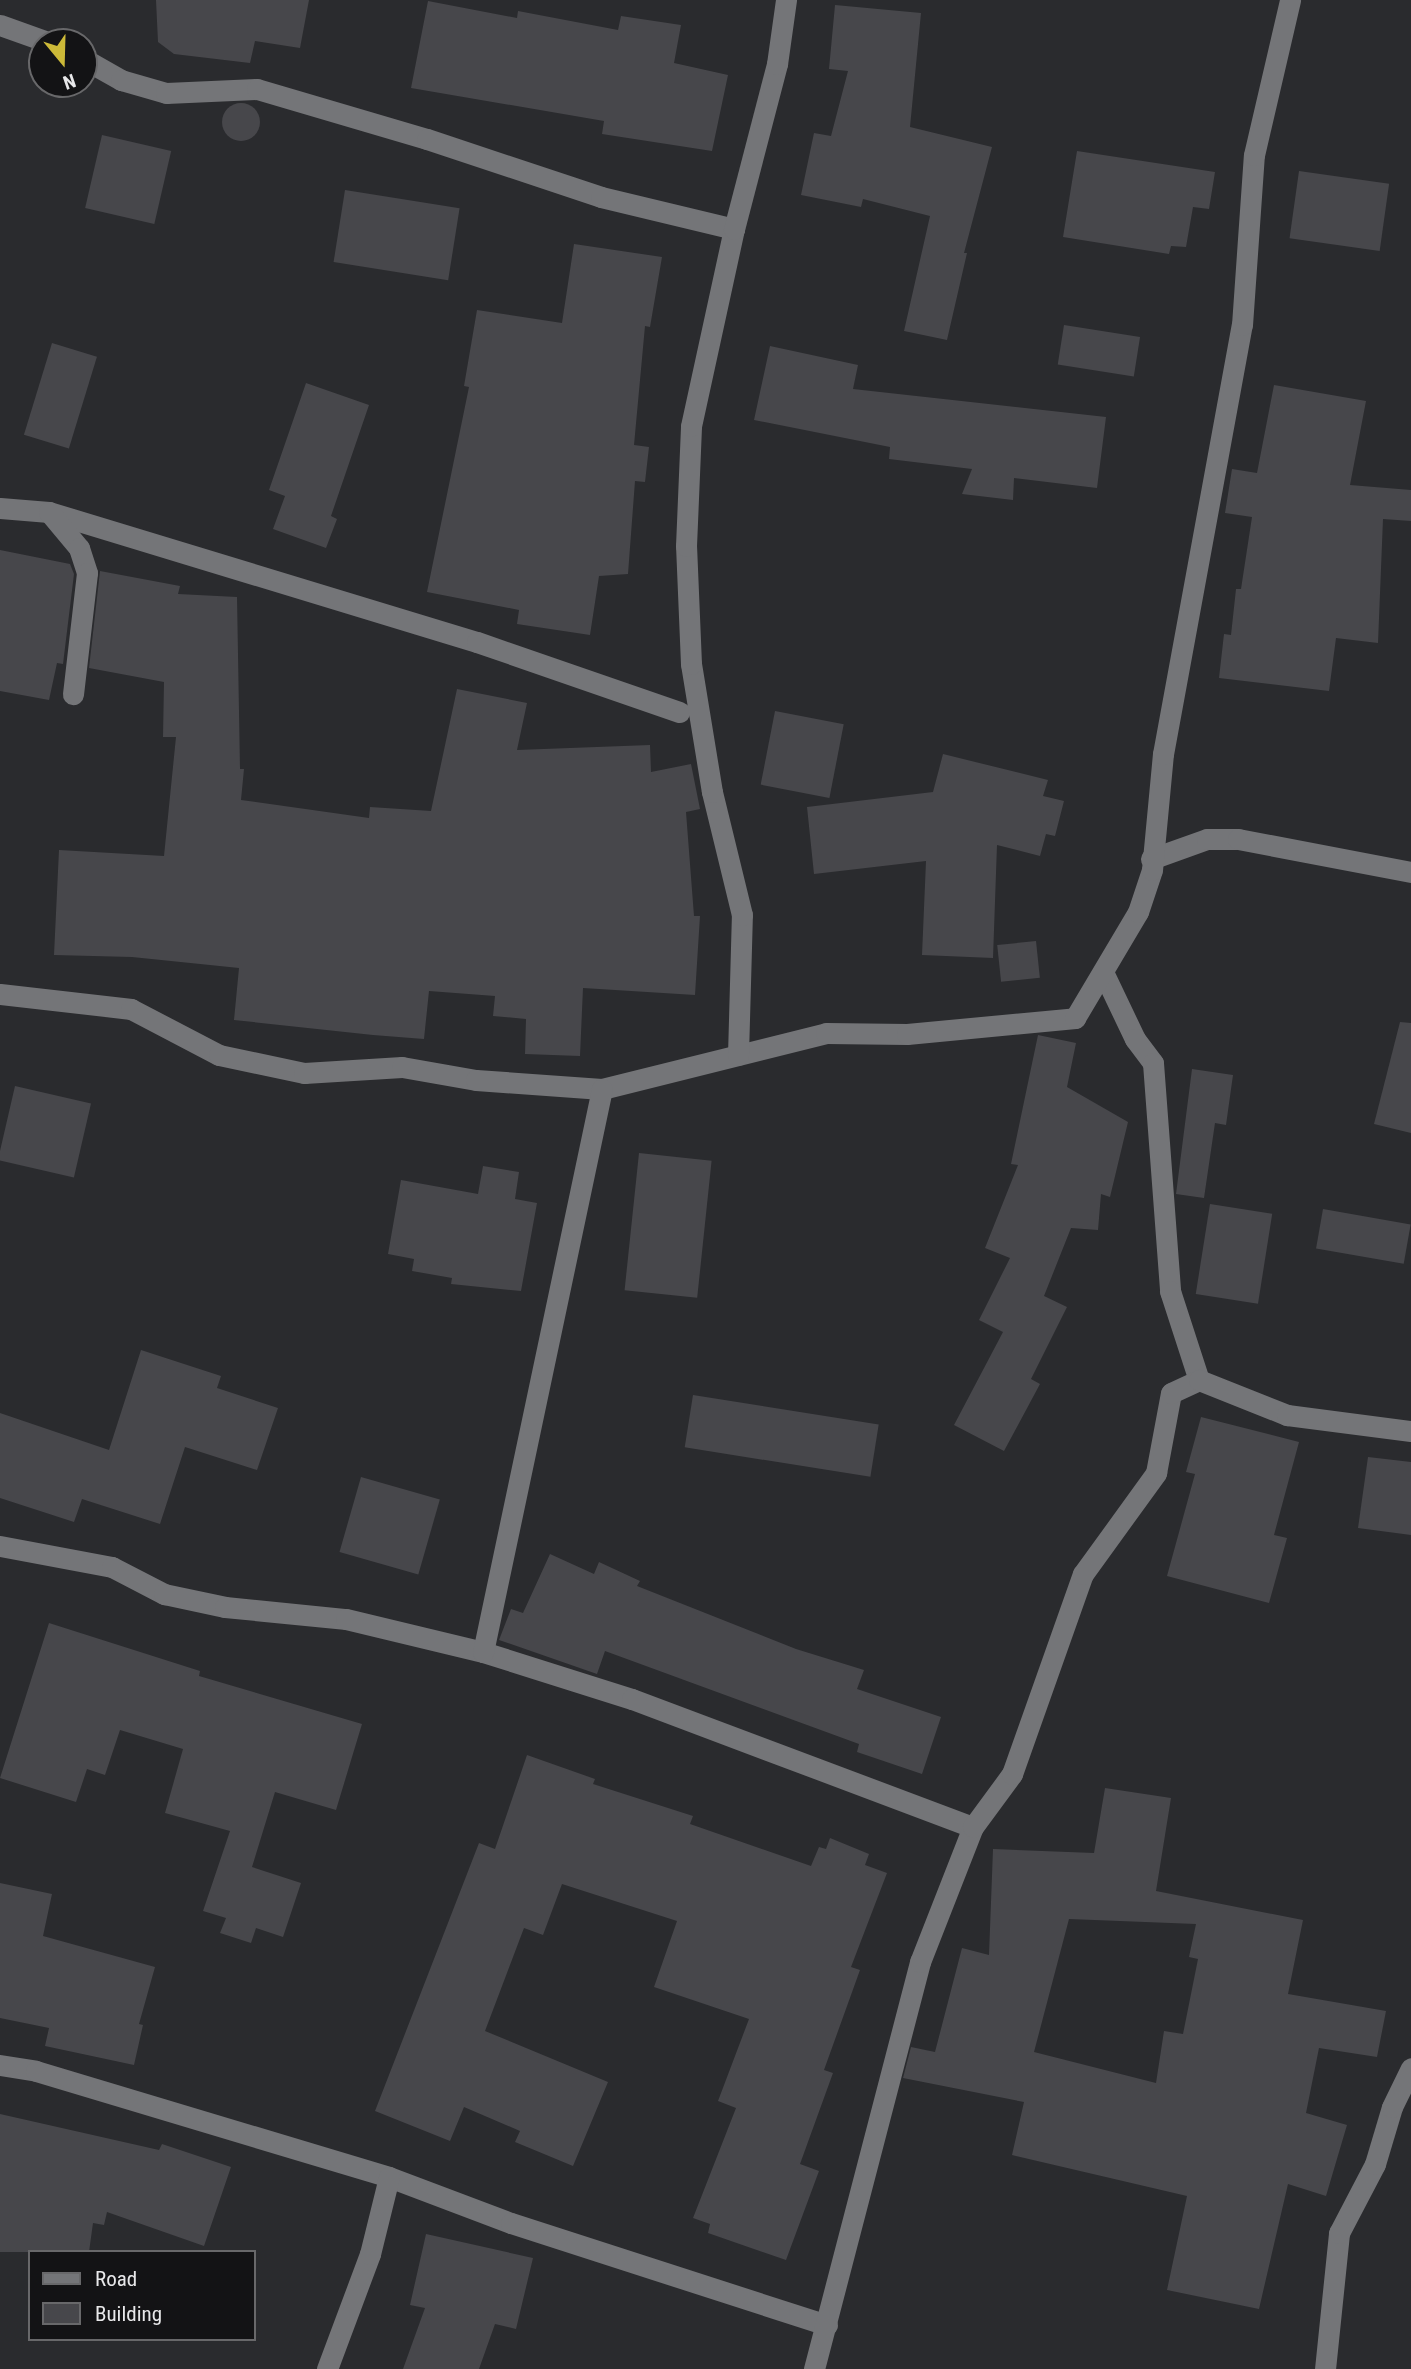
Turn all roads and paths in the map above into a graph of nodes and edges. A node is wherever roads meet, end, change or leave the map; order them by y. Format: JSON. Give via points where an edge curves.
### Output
{"nodes":[{"id":1,"x":786,"y":0,"type":"edge"},
{"id":2,"x":1290,"y":0,"type":"edge"},
{"id":3,"x":0,"y":25,"type":"edge"},
{"id":4,"x":28,"y":35,"type":"edge"},
{"id":5,"x":98,"y":67,"type":"edge"},
{"id":6,"x":734,"y":229,"type":"junction"},
{"id":7,"x":0,"y":508,"type":"edge"},
{"id":8,"x":49,"y":512,"type":"junction"},
{"id":9,"x":73,"y":694,"type":"dead end"},
{"id":10,"x":679,"y":712,"type":"dead end"},
{"id":11,"x":1151,"y":859,"type":"junction"},
{"id":12,"x":1411,"y":872,"type":"edge"},
{"id":13,"x":1104,"y":974,"type":"junction"},
{"id":14,"x":0,"y":994,"type":"edge"},
{"id":15,"x":738,"y":1055,"type":"junction"},
{"id":16,"x":602,"y":1089,"type":"junction"},
{"id":17,"x":1199,"y":1380,"type":"junction"},
{"id":18,"x":1411,"y":1431,"type":"edge"},
{"id":19,"x":0,"y":1546,"type":"edge"},
{"id":20,"x":483,"y":1651,"type":"junction"},
{"id":21,"x":973,"y":1827,"type":"junction"},
{"id":22,"x":0,"y":2065,"type":"edge"},
{"id":23,"x":1411,"y":2068,"type":"edge"},
{"id":24,"x":389,"y":2177,"type":"junction"},
{"id":25,"x":827,"y":2325,"type":"junction"},
{"id":26,"x":327,"y":2369,"type":"edge"},
{"id":27,"x":814,"y":2369,"type":"edge"},
{"id":28,"x":1325,"y":2369,"type":"edge"}],
"edges":[{"from":1,"to":6,"type":"street","via":[[777,64]]},
{"from":2,"to":11,"type":"street","via":[[1254,155],[1242,325],[1163,754]]},
{"from":3,"to":4,"type":"street"},
{"from":5,"to":6,"type":"street","via":[[121,80],[166,93],[257,89],[601,197]]},
{"from":6,"to":15,"type":"street","via":[[691,426],[686,546],[691,664],[712,792],[741,915]]},
{"from":7,"to":8,"type":"street"},
{"from":8,"to":9,"type":"street","via":[[79,548],[87,573]]},
{"from":8,"to":10,"type":"street","via":[[477,642]]},
{"from":11,"to":12,"type":"street","via":[[1207,839],[1238,839]]},
{"from":11,"to":13,"type":"street","via":[[1138,912]]},
{"from":13,"to":15,"type":"street","via":[[1075,1018],[907,1034],[826,1034]]},
{"from":13,"to":17,"type":"street","via":[[1135,1039],[1153,1063],[1170,1291]]},
{"from":14,"to":16,"type":"street","via":[[131,1009],[219,1055],[304,1073],[402,1067],[476,1080]]},
{"from":15,"to":16,"type":"street"},
{"from":16,"to":20,"type":"street"},
{"from":17,"to":18,"type":"street","via":[[1287,1415]]},
{"from":17,"to":21,"type":"street","via":[[1171,1393],[1156,1473],[1083,1574],[1012,1774]]},
{"from":19,"to":20,"type":"street","via":[[112,1567],[164,1594],[225,1607],[346,1619]]},
{"from":20,"to":21,"type":"street","via":[[632,1699]]},
{"from":21,"to":25,"type":"street","via":[[920,1962]]},
{"from":22,"to":24,"type":"street","via":[[36,2071]]},
{"from":23,"to":28,"type":"street","via":[[1392,2107],[1375,2164],[1339,2234]]},
{"from":24,"to":25,"type":"street","via":[[511,2224]]},
{"from":24,"to":26,"type":"street","via":[[370,2254]]},
{"from":25,"to":27,"type":"street"}]}
